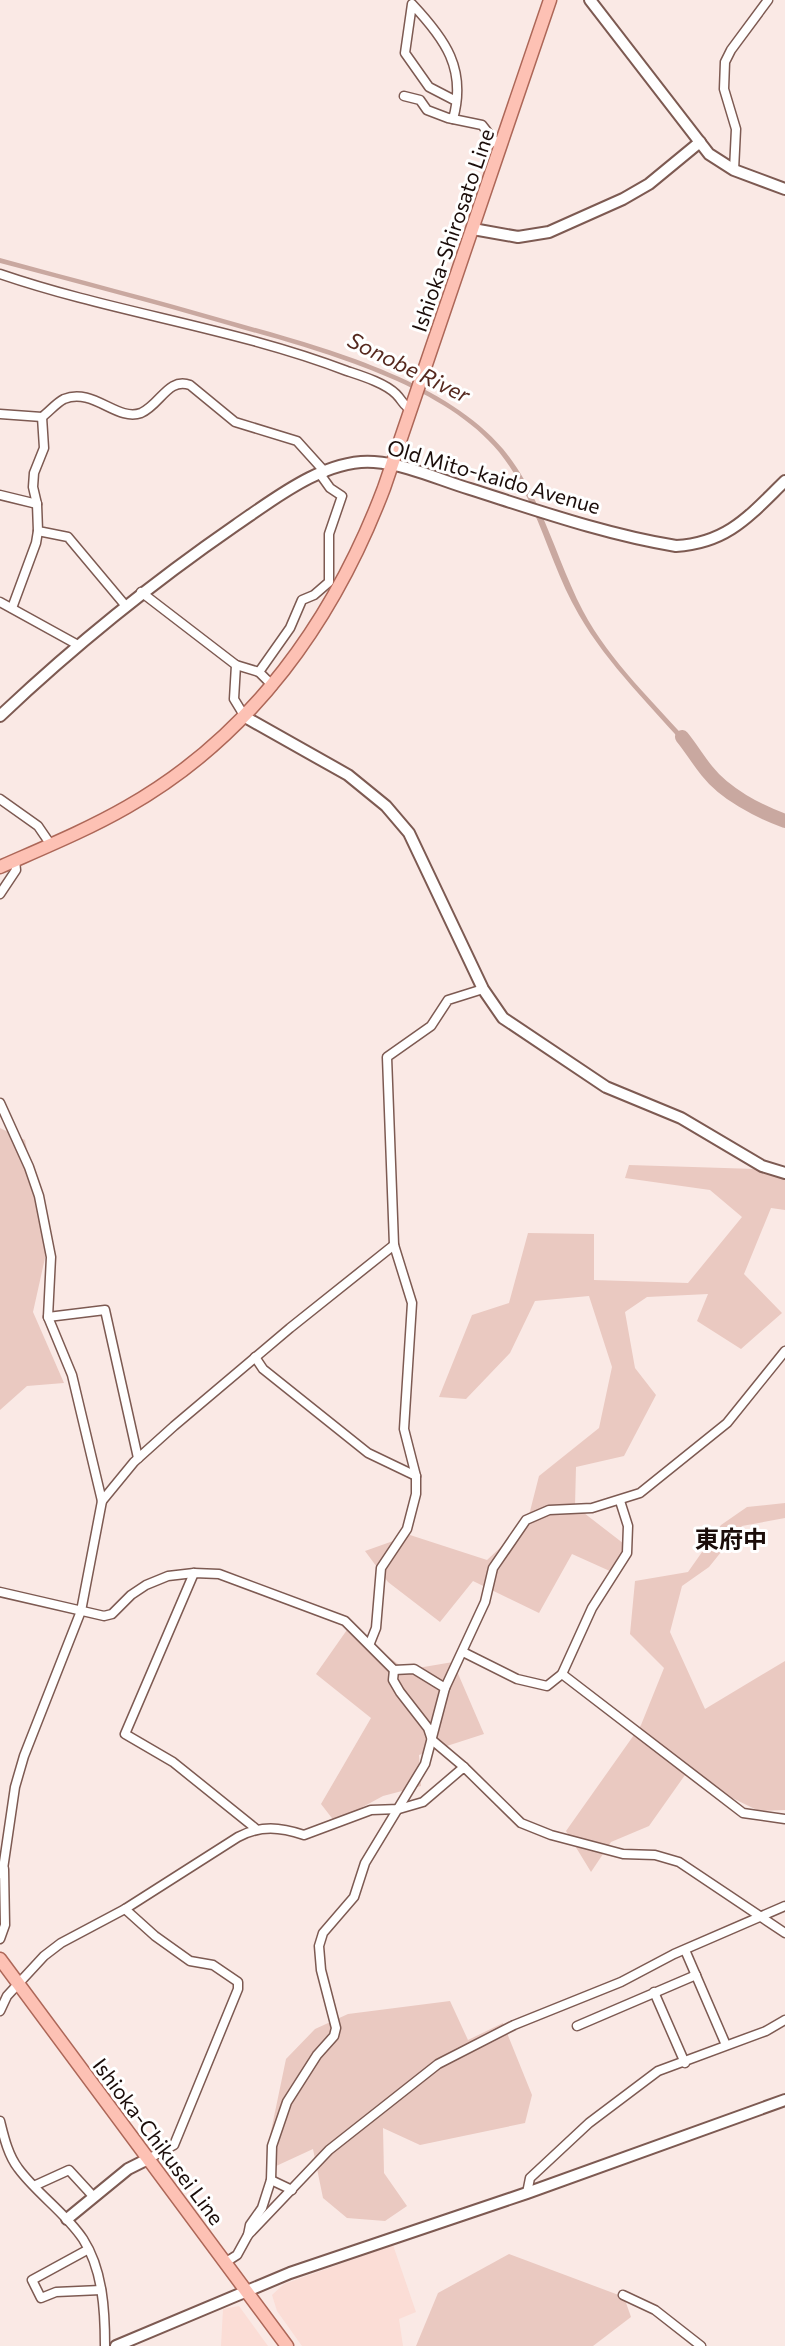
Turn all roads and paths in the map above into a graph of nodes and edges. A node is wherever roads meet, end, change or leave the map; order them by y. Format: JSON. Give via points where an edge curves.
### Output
{"nodes":[{"id":1,"x":550,"y":0,"type":"edge"},
{"id":2,"x":590,"y":0,"type":"edge"},
{"id":3,"x":768,"y":0,"type":"edge"},
{"id":4,"x":404,"y":96,"type":"dead end"},
{"id":5,"x":456,"y":101,"type":"junction"},
{"id":6,"x":453,"y":119,"type":"junction"},
{"id":7,"x":700,"y":142,"type":"junction"},
{"id":8,"x":500,"y":148,"type":"junction"},
{"id":9,"x":734,"y":170,"type":"junction"},
{"id":10,"x":785,"y":189,"type":"edge"},
{"id":11,"x":473,"y":229,"type":"junction"},
{"id":12,"x":0,"y":274,"type":"edge"},
{"id":13,"x":413,"y":406,"type":"junction"},
{"id":14,"x":0,"y":414,"type":"edge"},
{"id":15,"x":42,"y":417,"type":"junction"},
{"id":16,"x":393,"y":465,"type":"junction"},
{"id":17,"x":323,"y":473,"type":"junction"},
{"id":18,"x":785,"y":481,"type":"edge"},
{"id":19,"x":0,"y":495,"type":"edge"},
{"id":20,"x":38,"y":504,"type":"junction"},
{"id":21,"x":38,"y":531,"type":"junction"},
{"id":22,"x":141,"y":592,"type":"junction"},
{"id":23,"x":6,"y":605,"type":"edge"},
{"id":24,"x":125,"y":605,"type":"junction"},
{"id":25,"x":0,"y":613,"type":"edge"},
{"id":26,"x":78,"y":645,"type":"junction"},
{"id":27,"x":236,"y":665,"type":"junction"},
{"id":28,"x":259,"y":672,"type":"junction"},
{"id":29,"x":273,"y":686,"type":"junction"},
{"id":30,"x":0,"y":716,"type":"edge"},
{"id":31,"x":245,"y":717,"type":"junction"},
{"id":32,"x":0,"y":799,"type":"edge"},
{"id":33,"x":51,"y":845,"type":"junction"},
{"id":34,"x":15,"y":861,"type":"junction"},
{"id":35,"x":0,"y":867,"type":"edge"},
{"id":36,"x":0,"y":894,"type":"edge"},
{"id":37,"x":483,"y":989,"type":"junction"},
{"id":38,"x":0,"y":1103,"type":"edge"},
{"id":39,"x":785,"y":1173,"type":"edge"},
{"id":40,"x":394,"y":1245,"type":"junction"},
{"id":41,"x":48,"y":1317,"type":"junction"},
{"id":42,"x":785,"y":1351,"type":"edge"},
{"id":43,"x":255,"y":1357,"type":"junction"},
{"id":44,"x":138,"y":1458,"type":"junction"},
{"id":45,"x":417,"y":1476,"type":"junction"},
{"id":46,"x":102,"y":1501,"type":"junction"},
{"id":47,"x":620,"y":1501,"type":"junction"},
{"id":48,"x":194,"y":1573,"type":"junction"},
{"id":49,"x":0,"y":1592,"type":"edge"},
{"id":50,"x":81,"y":1611,"type":"junction"},
{"id":51,"x":370,"y":1643,"type":"junction"},
{"id":52,"x":463,"y":1652,"type":"junction"},
{"id":53,"x":394,"y":1670,"type":"junction"},
{"id":54,"x":562,"y":1674,"type":"junction"},
{"id":55,"x":446,"y":1688,"type":"junction"},
{"id":56,"x":432,"y":1740,"type":"junction"},
{"id":57,"x":464,"y":1767,"type":"junction"},
{"id":58,"x":399,"y":1809,"type":"junction"},
{"id":59,"x":785,"y":1819,"type":"edge"},
{"id":60,"x":255,"y":1828,"type":"junction"},
{"id":61,"x":2,"y":1871,"type":"edge"},
{"id":62,"x":785,"y":1906,"type":"edge"},
{"id":63,"x":125,"y":1909,"type":"junction"},
{"id":64,"x":761,"y":1917,"type":"junction"},
{"id":65,"x":785,"y":1933,"type":"edge"},
{"id":66,"x":0,"y":1939,"type":"edge"},
{"id":67,"x":685,"y":1950,"type":"junction"},
{"id":68,"x":0,"y":1959,"type":"edge"},
{"id":69,"x":696,"y":1975,"type":"junction"},
{"id":70,"x":20,"y":1985,"type":"junction"},
{"id":71,"x":654,"y":1992,"type":"junction"},
{"id":72,"x":0,"y":2011,"type":"edge"},
{"id":73,"x":785,"y":2020,"type":"edge"},
{"id":74,"x":578,"y":2026,"type":"dead end"},
{"id":75,"x":726,"y":2045,"type":"junction"},
{"id":76,"x":685,"y":2062,"type":"junction"},
{"id":77,"x":785,"y":2100,"type":"edge"},
{"id":78,"x":0,"y":2121,"type":"edge"},
{"id":79,"x":148,"y":2159,"type":"junction"},
{"id":80,"x":270,"y":2180,"type":"junction"},
{"id":81,"x":36,"y":2186,"type":"junction"},
{"id":82,"x":292,"y":2190,"type":"junction"},
{"id":83,"x":527,"y":2193,"type":"junction"},
{"id":84,"x":92,"y":2195,"type":"dead end"},
{"id":85,"x":67,"y":2218,"type":"junction"},
{"id":86,"x":248,"y":2235,"type":"junction"},
{"id":87,"x":87,"y":2250,"type":"junction"},
{"id":88,"x":226,"y":2262,"type":"junction"},
{"id":89,"x":101,"y":2290,"type":"junction"},
{"id":90,"x":248,"y":2292,"type":"junction"},
{"id":91,"x":623,"y":2295,"type":"dead end"},
{"id":92,"x":105,"y":2346,"type":"edge"},
{"id":93,"x":116,"y":2346,"type":"edge"},
{"id":94,"x":287,"y":2346,"type":"edge"},
{"id":95,"x":701,"y":2346,"type":"edge"}],
"edges":[{"from":1,"to":8,"type":"main road","name":"Ishioka-Shirosato Line"},
{"from":2,"to":7,"type":"street"},
{"from":3,"to":9,"type":"street","via":[[725,63],[724,89],[736,129]]},
{"from":4,"to":6,"type":"street","via":[[420,100],[427,110]]},
{"from":5,"to":5,"type":"street","via":[[429,87],[405,54],[412,4],[440,34],[456,70]]},
{"from":5,"to":6,"type":"street"},
{"from":6,"to":8,"type":"street","via":[[482,125]]},
{"from":7,"to":9,"type":"street","via":[[715,159]]},
{"from":7,"to":11,"type":"street","via":[[649,184],[549,232],[518,237]]},
{"from":8,"to":11,"type":"main road","name":"Ishioka-Shirosato Line"},
{"from":9,"to":10,"type":"street"},
{"from":11,"to":13,"type":"main road","name":"Ishioka-Shirosato Line"},
{"from":12,"to":13,"type":"street","via":[[48,291],[195,326],[347,370],[387,388],[404,407]]},
{"from":13,"to":16,"type":"main road","name":"Ishioka-Shirosato Line"},
{"from":14,"to":15,"type":"street"},
{"from":15,"to":17,"type":"street","via":[[65,399],[91,398],[125,414],[138,414],[151,407],[172,385],[182,382],[235,422],[297,441]]},
{"from":15,"to":20,"type":"street","via":[[44,448],[33,487]]},
{"from":16,"to":17,"type":"street","name":"Old Mito-kaido Avenue","via":[[358,462]]},
{"from":16,"to":18,"type":"street","name":"Old Mito-kaido Avenue","via":[[659,544],[695,545],[711,541],[738,526]]},
{"from":16,"to":29,"type":"main road","name":"Ishioka-Shirosato Line","via":[[361,546],[337,592],[315,630]]},
{"from":17,"to":22,"type":"street","name":"Old Mito-kaido Avenue","via":[[258,510]]},
{"from":17,"to":28,"type":"street","via":[[330,488],[342,496],[329,534],[329,582],[314,596],[302,600],[290,628]]},
{"from":19,"to":20,"type":"street"},
{"from":20,"to":21,"type":"street"},
{"from":21,"to":23,"type":"street"},
{"from":21,"to":24,"type":"street","via":[[68,537]]},
{"from":22,"to":24,"type":"street","name":"Old Mito-kaido Avenue"},
{"from":22,"to":27,"type":"street"},
{"from":23,"to":25,"type":"street"},
{"from":23,"to":26,"type":"street"},
{"from":24,"to":26,"type":"street","name":"Old Mito-kaido Avenue"},
{"from":26,"to":30,"type":"street","name":"Old Mito-kaido Avenue"},
{"from":27,"to":28,"type":"street"},
{"from":27,"to":31,"type":"street","via":[[234,699]]},
{"from":28,"to":29,"type":"street"},
{"from":29,"to":31,"type":"main road","name":"Ishioka-Shirosato Line"},
{"from":31,"to":33,"type":"main road","name":"Ishioka-Shirosato Line","via":[[201,756],[147,795]]},
{"from":31,"to":37,"type":"street","via":[[348,775],[386,806],[409,833]]},
{"from":32,"to":33,"type":"street","via":[[38,826]]},
{"from":33,"to":34,"type":"main road","name":"Ishioka-Shirosato Line"},
{"from":34,"to":35,"type":"main road","name":"Ishioka-Shirosato Line"},
{"from":34,"to":36,"type":"street","via":[[16,870]]},
{"from":37,"to":39,"type":"street","via":[[503,1018],[606,1087],[681,1118],[762,1166]]},
{"from":37,"to":40,"type":"street","via":[[448,1000],[431,1026],[387,1057]]},
{"from":38,"to":41,"type":"street","via":[[39,1196],[51,1257]]},
{"from":40,"to":43,"type":"street"},
{"from":40,"to":45,"type":"street","via":[[412,1303],[404,1430]]},
{"from":41,"to":44,"type":"street","via":[[105,1310]]},
{"from":41,"to":46,"type":"street","via":[[72,1375]]},
{"from":42,"to":47,"type":"street","via":[[727,1423],[640,1493]]},
{"from":43,"to":44,"type":"street"},
{"from":43,"to":45,"type":"street","via":[[263,1369],[368,1453]]},
{"from":44,"to":46,"type":"street"},
{"from":45,"to":51,"type":"street","via":[[407,1529],[381,1568],[376,1628]]},
{"from":46,"to":50,"type":"street"},
{"from":47,"to":52,"type":"street","via":[[592,1508],[549,1510],[526,1520],[493,1568],[485,1602]]},
{"from":47,"to":54,"type":"street","via":[[628,1526],[627,1553],[592,1608]]},
{"from":48,"to":50,"type":"street","via":[[168,1576],[146,1585],[112,1614]]},
{"from":48,"to":51,"type":"street","via":[[227,1576],[345,1621]]},
{"from":48,"to":60,"type":"street","via":[[125,1734],[173,1762]]},
{"from":49,"to":50,"type":"street"},
{"from":50,"to":61,"type":"street","via":[[18,1777]]},
{"from":51,"to":53,"type":"street"},
{"from":52,"to":54,"type":"street","via":[[517,1679],[547,1686]]},
{"from":52,"to":55,"type":"street"},
{"from":53,"to":55,"type":"street","via":[[414,1669]]},
{"from":53,"to":56,"type":"street","via":[[393,1680],[428,1728]]},
{"from":54,"to":59,"type":"street","via":[[743,1813]]},
{"from":55,"to":56,"type":"street"},
{"from":56,"to":57,"type":"street"},
{"from":56,"to":58,"type":"street","via":[[425,1764]]},
{"from":57,"to":58,"type":"street","via":[[423,1802]]},
{"from":57,"to":64,"type":"street","via":[[522,1823],[559,1838],[623,1854],[655,1855],[679,1862]]},
{"from":58,"to":60,"type":"street","via":[[371,1810],[304,1835],[285,1829]]},
{"from":58,"to":80,"type":"street","via":[[365,1863],[354,1897],[323,1933],[319,1946],[321,1970],[336,2028],[287,2102],[272,2146]]},
{"from":60,"to":63,"type":"street"},
{"from":61,"to":66,"type":"street","via":[[4,1925]]},
{"from":62,"to":64,"type":"street"},
{"from":63,"to":70,"type":"street","via":[[61,1942]]},
{"from":63,"to":79,"type":"street","via":[[190,1961],[213,1965],[238,1982],[174,2145]]},
{"from":64,"to":65,"type":"street"},
{"from":64,"to":67,"type":"street"},
{"from":67,"to":69,"type":"street"},
{"from":67,"to":82,"type":"street","via":[[621,1982],[514,2025],[438,2064],[329,2150]]},
{"from":68,"to":70,"type":"main road","name":"Ishioka-Chikusei Line"},
{"from":69,"to":71,"type":"street"},
{"from":69,"to":75,"type":"street"},
{"from":70,"to":72,"type":"street","via":[[7,1996]]},
{"from":70,"to":79,"type":"main road","name":"Ishioka-Chikusei Line"},
{"from":71,"to":74,"type":"street"},
{"from":71,"to":76,"type":"street"},
{"from":73,"to":75,"type":"street"},
{"from":75,"to":76,"type":"street"},
{"from":76,"to":83,"type":"street","via":[[657,2071],[589,2123],[530,2178]]},
{"from":77,"to":83,"type":"street"},
{"from":78,"to":81,"type":"street","via":[[8,2150],[18,2168]]},
{"from":79,"to":85,"type":"street","via":[[128,2169]]},
{"from":79,"to":88,"type":"main road","name":"Ishioka-Chikusei Line"},
{"from":80,"to":82,"type":"street"},
{"from":80,"to":86,"type":"street"},
{"from":81,"to":84,"type":"street","via":[[69,2170]]},
{"from":81,"to":85,"type":"street"},
{"from":82,"to":86,"type":"street"},
{"from":83,"to":90,"type":"street","via":[[290,2273]]},
{"from":85,"to":87,"type":"street"},
{"from":86,"to":88,"type":"street","via":[[237,2255]]},
{"from":87,"to":89,"type":"street"},
{"from":87,"to":89,"type":"street","via":[[32,2280],[41,2298],[56,2292]]},
{"from":88,"to":90,"type":"main road","name":"Ishioka-Chikusei Line"},
{"from":89,"to":92,"type":"street"},
{"from":90,"to":93,"type":"street"},
{"from":90,"to":94,"type":"main road","name":"Ishioka-Chikusei Line"},
{"from":91,"to":95,"type":"street","via":[[655,2310]]}]}
